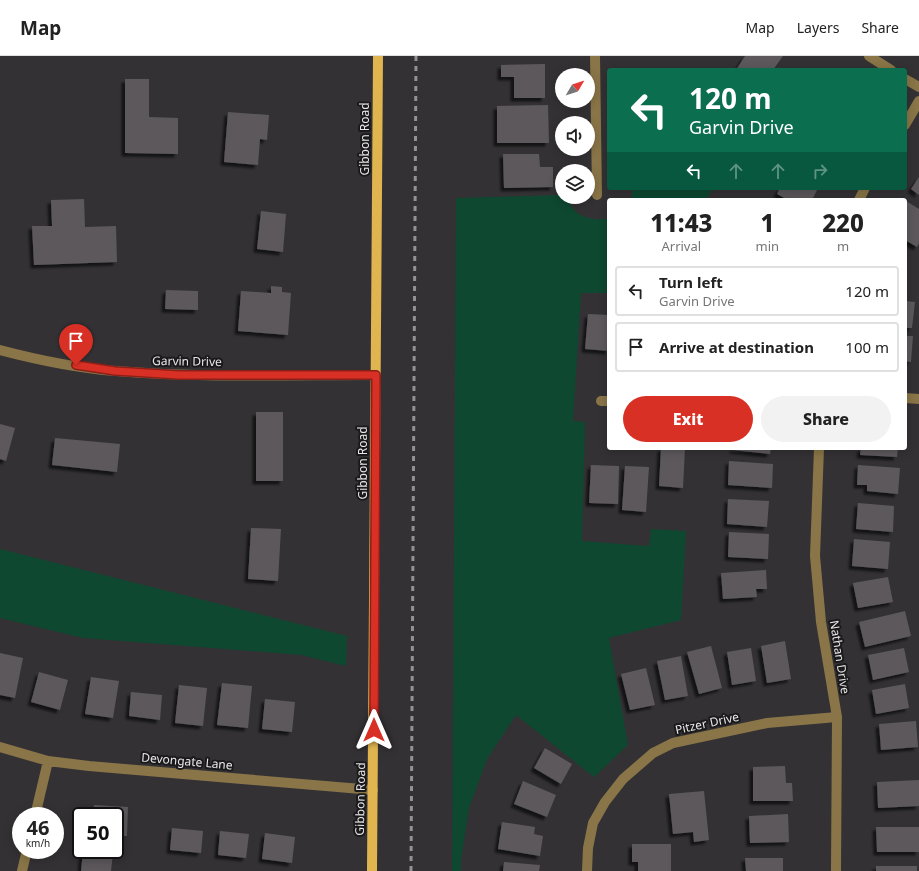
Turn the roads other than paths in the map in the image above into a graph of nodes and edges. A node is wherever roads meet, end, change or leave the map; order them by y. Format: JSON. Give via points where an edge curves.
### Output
{"nodes":[{"id":1,"x":378,"y":56,"type":"edge"},
{"id":2,"x":595,"y":56,"type":"edge"},
{"id":3,"x":869,"y":56,"type":"edge"},
{"id":4,"x":888,"y":68,"type":"edge"},
{"id":5,"x":907,"y":80,"type":"edge"},
{"id":6,"x":919,"y":87,"type":"edge"},
{"id":7,"x":919,"y":101,"type":"edge"},
{"id":8,"x":907,"y":122,"type":"edge"},
{"id":9,"x":598,"y":195,"type":"dead end"},
{"id":10,"x":0,"y":350,"type":"edge"},
{"id":11,"x":376,"y":375,"type":"junction"},
{"id":12,"x":907,"y":398,"type":"edge"},
{"id":13,"x":919,"y":399,"type":"edge"},
{"id":14,"x":819,"y":450,"type":"edge"},
{"id":15,"x":837,"y":717,"type":"junction"},
{"id":16,"x":0,"y":747,"type":"edge"},
{"id":17,"x":48,"y":761,"type":"junction"},
{"id":18,"x":373,"y":790,"type":"junction"},
{"id":19,"x":37,"y":807,"type":"edge"},
{"id":20,"x":25,"y":859,"type":"edge"},
{"id":21,"x":22,"y":871,"type":"edge"},
{"id":22,"x":372,"y":871,"type":"edge"},
{"id":23,"x":588,"y":871,"type":"edge"},
{"id":24,"x":836,"y":871,"type":"edge"}],
"edges":[{"from":1,"to":11,"type":"main road","name":"Gibbon Road"},
{"from":2,"to":9,"type":"street"},
{"from":3,"to":4,"type":"street"},
{"from":5,"to":6,"type":"street"},
{"from":7,"to":8,"type":"street"},
{"from":10,"to":11,"type":"street","name":"Garvin Drive","via":[[50,362],[115,371],[179,375]]},
{"from":11,"to":18,"type":"main road","name":"Gibbon Road"},
{"from":12,"to":13,"type":"street"},
{"from":14,"to":15,"type":"street","name":"Nathan Drive","via":[[815,556],[821,622]]},
{"from":15,"to":23,"type":"street","name":"Pitzer Drive","via":[[767,723],[673,743],[653,754],[623,779],[593,823],[588,848]]},
{"from":15,"to":24,"type":"street","name":"Nathan Drive"},
{"from":16,"to":17,"type":"street","name":"Devongate Lane"},
{"from":17,"to":18,"type":"street","name":"Devongate Lane"},
{"from":17,"to":19,"type":"street"},
{"from":18,"to":22,"type":"main road","name":"Gibbon Road"},
{"from":20,"to":21,"type":"street"}]}
